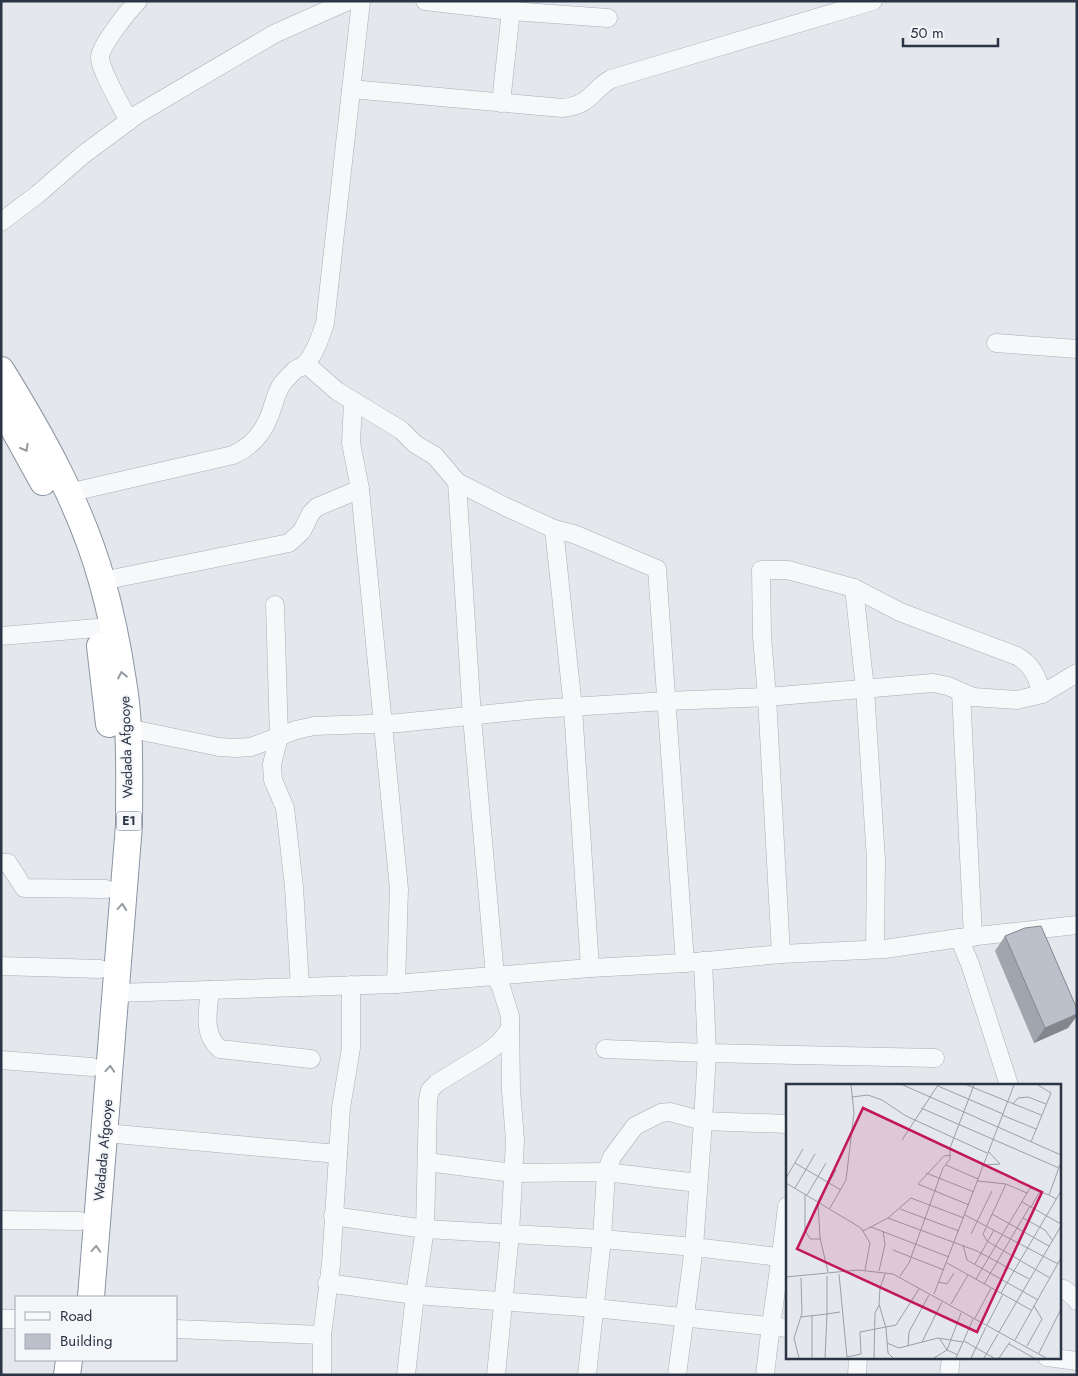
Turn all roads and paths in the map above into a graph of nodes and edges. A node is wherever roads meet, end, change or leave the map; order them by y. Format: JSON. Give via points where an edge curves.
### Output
{"nodes":[{"id":1,"x":138,"y":1,"type":"edge"},
{"id":2,"x":348,"y":1,"type":"edge"},
{"id":3,"x":361,"y":1,"type":"edge"},
{"id":4,"x":425,"y":1,"type":"edge"},
{"id":5,"x":873,"y":1,"type":"edge"},
{"id":6,"x":512,"y":6,"type":"edge"},
{"id":7,"x":608,"y":18,"type":"dead end"},
{"id":8,"x":351,"y":89,"type":"junction"},
{"id":9,"x":501,"y":103,"type":"junction"},
{"id":10,"x":128,"y":121,"type":"junction"},
{"id":11,"x":1,"y":222,"type":"edge"},
{"id":12,"x":996,"y":343,"type":"dead end"},
{"id":13,"x":1077,"y":349,"type":"edge"},
{"id":14,"x":306,"y":364,"type":"junction"},
{"id":15,"x":1,"y":370,"type":"edge"},
{"id":16,"x":353,"y":402,"type":"junction"},
{"id":17,"x":1,"y":406,"type":"edge"},
{"id":18,"x":457,"y":482,"type":"junction"},
{"id":19,"x":360,"y":489,"type":"junction"},
{"id":20,"x":68,"y":493,"type":"junction"},
{"id":21,"x":554,"y":529,"type":"junction"},
{"id":22,"x":102,"y":581,"type":"junction"},
{"id":23,"x":854,"y":588,"type":"junction"},
{"id":24,"x":275,"y":605,"type":"dead end"},
{"id":25,"x":97,"y":628,"type":"junction"},
{"id":26,"x":1,"y":636,"type":"edge"},
{"id":27,"x":1077,"y":673,"type":"edge"},
{"id":28,"x":864,"y":689,"type":"junction"},
{"id":29,"x":961,"y":692,"type":"junction"},
{"id":30,"x":1042,"y":694,"type":"junction"},
{"id":31,"x":767,"y":697,"type":"junction"},
{"id":32,"x":667,"y":700,"type":"junction"},
{"id":33,"x":573,"y":708,"type":"junction"},
{"id":34,"x":472,"y":717,"type":"junction"},
{"id":35,"x":384,"y":724,"type":"junction"},
{"id":36,"x":127,"y":728,"type":"junction"},
{"id":37,"x":279,"y":737,"type":"junction"},
{"id":38,"x":1,"y":863,"type":"edge"},
{"id":39,"x":106,"y":889,"type":"junction"},
{"id":40,"x":1076,"y":926,"type":"edge"},
{"id":41,"x":966,"y":938,"type":"junction"},
{"id":42,"x":875,"y":949,"type":"junction"},
{"id":43,"x":781,"y":954,"type":"junction"},
{"id":44,"x":703,"y":961,"type":"junction"},
{"id":45,"x":685,"y":963,"type":"junction"},
{"id":46,"x":1,"y":966,"type":"edge"},
{"id":47,"x":590,"y":968,"type":"junction"},
{"id":48,"x":100,"y":969,"type":"junction"},
{"id":49,"x":496,"y":976,"type":"junction"},
{"id":50,"x":396,"y":984,"type":"junction"},
{"id":51,"x":351,"y":985,"type":"junction"},
{"id":52,"x":300,"y":987,"type":"junction"},
{"id":53,"x":210,"y":990,"type":"junction"},
{"id":54,"x":115,"y":993,"type":"junction"},
{"id":55,"x":510,"y":1029,"type":"junction"},
{"id":56,"x":605,"y":1049,"type":"dead end"},
{"id":57,"x":707,"y":1053,"type":"junction"},
{"id":58,"x":935,"y":1058,"type":"dead end"},
{"id":59,"x":311,"y":1059,"type":"dead end"},
{"id":60,"x":1,"y":1060,"type":"edge"},
{"id":61,"x":92,"y":1067,"type":"junction"},
{"id":62,"x":1009,"y":1084,"type":"edge"},
{"id":63,"x":703,"y":1121,"type":"junction"},
{"id":64,"x":786,"y":1124,"type":"edge"},
{"id":65,"x":105,"y":1133,"type":"junction"},
{"id":66,"x":338,"y":1154,"type":"junction"},
{"id":67,"x":428,"y":1162,"type":"junction"},
{"id":68,"x":606,"y":1172,"type":"junction"},
{"id":69,"x":513,"y":1173,"type":"junction"},
{"id":70,"x":698,"y":1182,"type":"junction"},
{"id":71,"x":333,"y":1216,"type":"junction"},
{"id":72,"x":1,"y":1220,"type":"edge"},
{"id":73,"x":80,"y":1221,"type":"junction"},
{"id":74,"x":786,"y":1223,"type":"edge"},
{"id":75,"x":425,"y":1229,"type":"junction"},
{"id":76,"x":510,"y":1234,"type":"junction"},
{"id":77,"x":602,"y":1239,"type":"junction"},
{"id":78,"x":694,"y":1247,"type":"junction"},
{"id":79,"x":784,"y":1258,"type":"edge"},
{"id":80,"x":327,"y":1283,"type":"junction"},
{"id":81,"x":1060,"y":1289,"type":"edge"},
{"id":82,"x":415,"y":1295,"type":"junction"},
{"id":83,"x":74,"y":1296,"type":"edge"},
{"id":84,"x":91,"y":1296,"type":"edge"},
{"id":85,"x":1077,"y":1301,"type":"edge"},
{"id":86,"x":503,"y":1302,"type":"junction"},
{"id":87,"x":595,"y":1308,"type":"junction"},
{"id":88,"x":686,"y":1317,"type":"junction"},
{"id":89,"x":15,"y":1318,"type":"edge"},
{"id":90,"x":1,"y":1319,"type":"edge"},
{"id":91,"x":778,"y":1327,"type":"edge"},
{"id":92,"x":178,"y":1329,"type":"edge"},
{"id":93,"x":322,"y":1335,"type":"junction"},
{"id":94,"x":858,"y":1358,"type":"edge"},
{"id":95,"x":951,"y":1358,"type":"edge"},
{"id":96,"x":1054,"y":1358,"type":"edge"},
{"id":97,"x":69,"y":1361,"type":"edge"},
{"id":98,"x":85,"y":1361,"type":"edge"},
{"id":99,"x":1077,"y":1361,"type":"edge"},
{"id":100,"x":67,"y":1375,"type":"edge"},
{"id":101,"x":84,"y":1375,"type":"edge"},
{"id":102,"x":322,"y":1375,"type":"edge"},
{"id":103,"x":406,"y":1375,"type":"edge"},
{"id":104,"x":496,"y":1375,"type":"edge"},
{"id":105,"x":587,"y":1375,"type":"edge"},
{"id":106,"x":677,"y":1375,"type":"edge"},
{"id":107,"x":766,"y":1375,"type":"edge"},
{"id":108,"x":856,"y":1375,"type":"edge"},
{"id":109,"x":949,"y":1375,"type":"edge"}],
"edges":[{"from":1,"to":10,"type":"street","via":[[99,56]]},
{"from":2,"to":10,"type":"street","via":[[274,34]]},
{"from":3,"to":8,"type":"street"},
{"from":4,"to":6,"type":"street"},
{"from":5,"to":9,"type":"street","via":[[617,77],[603,84],[587,101],[574,107]]},
{"from":6,"to":7,"type":"street"},
{"from":6,"to":9,"type":"street"},
{"from":8,"to":9,"type":"street"},
{"from":8,"to":14,"type":"street","via":[[325,323]]},
{"from":10,"to":11,"type":"street"},
{"from":12,"to":13,"type":"street"},
{"from":14,"to":16,"type":"street"},
{"from":14,"to":20,"type":"street","via":[[283,383],[262,431],[241,452]]},
{"from":15,"to":20,"type":"highway","name":"Wadada Afgooye","number":"E1"},
{"from":16,"to":18,"type":"street","via":[[401,430],[415,444],[435,456]]},
{"from":16,"to":19,"type":"street","via":[[351,443]]},
{"from":17,"to":25,"type":"highway","name":"Wadada Afgooye","number":"E1","one_way":true,"via":[[58,511],[86,584]]},
{"from":18,"to":21,"type":"street"},
{"from":18,"to":34,"type":"street"},
{"from":19,"to":22,"type":"street","via":[[317,507],[310,513],[302,532],[289,543]]},
{"from":19,"to":35,"type":"street"},
{"from":20,"to":22,"type":"highway","name":"Wadada Afgooye","number":"E1"},
{"from":21,"to":32,"type":"street","via":[[574,534],[657,569]]},
{"from":21,"to":33,"type":"street"},
{"from":36,"to":22,"type":"highway","name":"Wadada Afgooye","number":"E1","one_way":true,"via":[[123,682]]},
{"from":23,"to":28,"type":"street"},
{"from":23,"to":30,"type":"street","via":[[900,612],[1017,656],[1036,675]]},
{"from":23,"to":31,"type":"street","via":[[788,570],[761,570]]},
{"from":24,"to":37,"type":"street"},
{"from":25,"to":26,"type":"street"},
{"from":25,"to":39,"type":"highway","name":"Wadada Afgooye","number":"E1","via":[[112,755]]},
{"from":27,"to":30,"type":"street"},
{"from":28,"to":29,"type":"street","via":[[933,683]]},
{"from":28,"to":31,"type":"street"},
{"from":28,"to":42,"type":"street","via":[[876,860]]},
{"from":29,"to":30,"type":"street","via":[[973,697],[1007,700]]},
{"from":29,"to":41,"type":"street"},
{"from":31,"to":32,"type":"street"},
{"from":31,"to":43,"type":"street"},
{"from":32,"to":33,"type":"street"},
{"from":32,"to":45,"type":"street"},
{"from":33,"to":34,"type":"street"},
{"from":33,"to":47,"type":"street"},
{"from":34,"to":35,"type":"street"},
{"from":34,"to":49,"type":"street"},
{"from":35,"to":37,"type":"street","via":[[314,726]]},
{"from":35,"to":50,"type":"street","via":[[398,889]]},
{"from":36,"to":37,"type":"street","via":[[236,748],[251,747]]},
{"from":54,"to":36,"type":"highway","name":"Wadada Afgooye","number":"E1","one_way":true,"via":[[129,824]]},
{"from":37,"to":52,"type":"street","via":[[272,764],[273,780],[285,808]]},
{"from":38,"to":39,"type":"street","via":[[8,863],[24,888]]},
{"from":39,"to":48,"type":"highway","name":"Wadada Afgooye","number":"E1"},
{"from":40,"to":41,"type":"street"},
{"from":41,"to":42,"type":"street"},
{"from":41,"to":62,"type":"street","via":[[970,964]]},
{"from":42,"to":43,"type":"street"},
{"from":43,"to":44,"type":"street"},
{"from":44,"to":45,"type":"street"},
{"from":44,"to":57,"type":"street"},
{"from":45,"to":47,"type":"street"},
{"from":46,"to":48,"type":"street"},
{"from":47,"to":49,"type":"street"},
{"from":48,"to":61,"type":"highway","name":"Wadada Afgooye","number":"E1"},
{"from":49,"to":50,"type":"street"},
{"from":49,"to":55,"type":"street","via":[[507,1004]]},
{"from":50,"to":51,"type":"street"},
{"from":51,"to":52,"type":"street"},
{"from":51,"to":66,"type":"street","via":[[350,1048]]},
{"from":52,"to":53,"type":"street"},
{"from":53,"to":54,"type":"street"},
{"from":53,"to":59,"type":"street","via":[[208,1031],[212,1042],[220,1049]]},
{"from":65,"to":54,"type":"highway","name":"Wadada Afgooye","number":"E1","one_way":true},
{"from":55,"to":67,"type":"street","via":[[486,1053],[430,1090]]},
{"from":55,"to":69,"type":"street","via":[[515,1140]]},
{"from":56,"to":57,"type":"street"},
{"from":57,"to":58,"type":"street"},
{"from":57,"to":63,"type":"street"},
{"from":60,"to":61,"type":"street"},
{"from":61,"to":73,"type":"highway","name":"Wadada Afgooye","number":"E1"},
{"from":63,"to":64,"type":"street"},
{"from":63,"to":68,"type":"street","via":[[670,1112],[644,1121],[635,1126],[622,1143]]},
{"from":63,"to":70,"type":"street"},
{"from":65,"to":66,"type":"street"},
{"from":84,"to":65,"type":"highway","name":"Wadada Afgooye","number":"E1","one_way":true},
{"from":66,"to":71,"type":"street"},
{"from":67,"to":69,"type":"street"},
{"from":67,"to":75,"type":"street"},
{"from":68,"to":69,"type":"street"},
{"from":68,"to":70,"type":"street"},
{"from":68,"to":77,"type":"street"},
{"from":69,"to":76,"type":"street"},
{"from":70,"to":78,"type":"street"},
{"from":71,"to":75,"type":"street"},
{"from":71,"to":80,"type":"street"},
{"from":72,"to":73,"type":"street"},
{"from":73,"to":83,"type":"highway","name":"Wadada Afgooye","number":"E1"},
{"from":74,"to":79,"type":"street"},
{"from":75,"to":76,"type":"street"},
{"from":75,"to":82,"type":"street"},
{"from":76,"to":77,"type":"street"},
{"from":76,"to":86,"type":"street"},
{"from":77,"to":78,"type":"street"},
{"from":77,"to":87,"type":"street"},
{"from":78,"to":79,"type":"street"},
{"from":78,"to":88,"type":"street"},
{"from":79,"to":91,"type":"street"},
{"from":80,"to":82,"type":"street"},
{"from":80,"to":93,"type":"street"},
{"from":81,"to":85,"type":"street"},
{"from":82,"to":86,"type":"street"},
{"from":82,"to":103,"type":"street"},
{"from":86,"to":87,"type":"street"},
{"from":86,"to":104,"type":"street"},
{"from":87,"to":88,"type":"street"},
{"from":87,"to":105,"type":"street"},
{"from":88,"to":91,"type":"street"},
{"from":88,"to":106,"type":"street"},
{"from":89,"to":90,"type":"street"},
{"from":91,"to":107,"type":"street"},
{"from":92,"to":93,"type":"street"},
{"from":93,"to":102,"type":"street"},
{"from":94,"to":108,"type":"street"},
{"from":95,"to":109,"type":"street"},
{"from":96,"to":99,"type":"street"},
{"from":97,"to":100,"type":"highway"},
{"from":98,"to":101,"type":"highway"}]}
